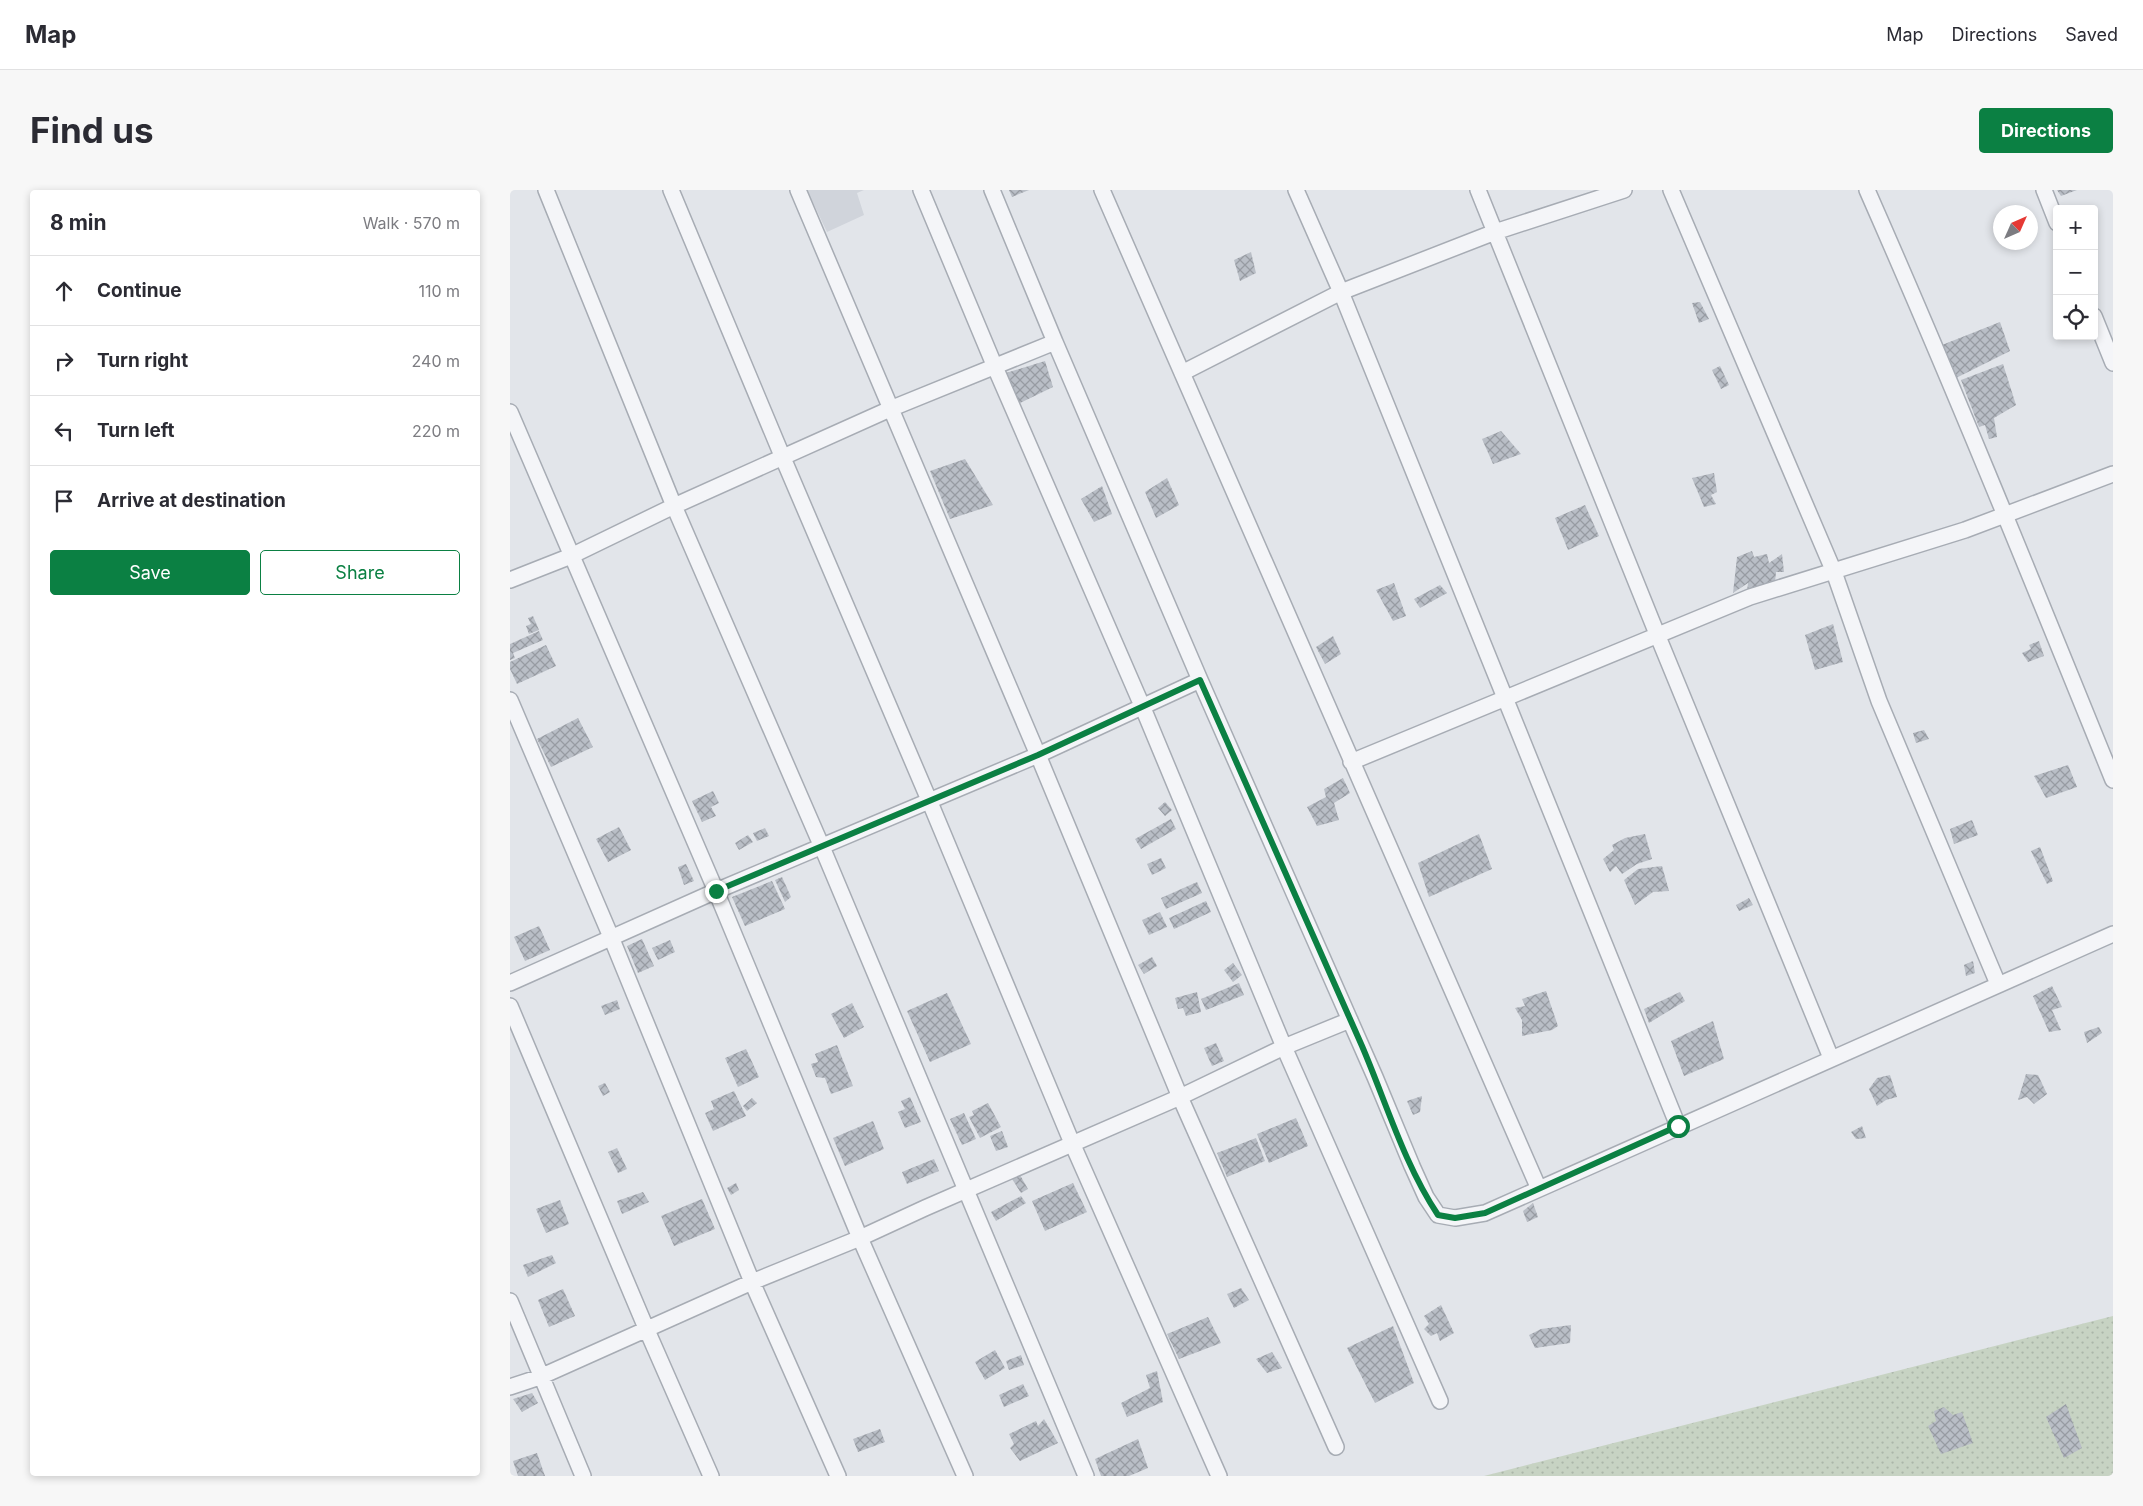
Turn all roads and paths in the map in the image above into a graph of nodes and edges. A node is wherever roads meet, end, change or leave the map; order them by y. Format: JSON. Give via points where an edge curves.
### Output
{"nodes":[{"id":1,"x":546,"y":190,"type":"edge"},
{"id":2,"x":671,"y":190,"type":"edge"},
{"id":3,"x":798,"y":190,"type":"edge"},
{"id":4,"x":921,"y":190,"type":"edge"},
{"id":5,"x":992,"y":190,"type":"edge"},
{"id":6,"x":1102,"y":190,"type":"edge"},
{"id":7,"x":1296,"y":190,"type":"edge"},
{"id":8,"x":1478,"y":190,"type":"edge"},
{"id":9,"x":1624,"y":190,"type":"edge"},
{"id":10,"x":1671,"y":190,"type":"edge"},
{"id":11,"x":1867,"y":190,"type":"edge"},
{"id":12,"x":2044,"y":190,"type":"edge"},
{"id":13,"x":2053,"y":213,"type":"edge"},
{"id":14,"x":1494,"y":232,"type":"junction"},
{"id":15,"x":1341,"y":292,"type":"junction"},
{"id":16,"x":2098,"y":326,"type":"edge"},
{"id":17,"x":1055,"y":342,"type":"junction"},
{"id":18,"x":2113,"y":363,"type":"edge"},
{"id":19,"x":994,"y":367,"type":"junction"},
{"id":20,"x":1182,"y":373,"type":"junction"},
{"id":21,"x":890,"y":409,"type":"junction"},
{"id":22,"x":510,"y":412,"type":"edge"},
{"id":23,"x":783,"y":458,"type":"junction"},
{"id":24,"x":2113,"y":474,"type":"edge"},
{"id":25,"x":674,"y":506,"type":"junction"},
{"id":26,"x":2005,"y":515,"type":"junction"},
{"id":27,"x":571,"y":556,"type":"junction"},
{"id":28,"x":1834,"y":572,"type":"junction"},
{"id":29,"x":510,"y":580,"type":"edge"},
{"id":30,"x":1657,"y":634,"type":"junction"},
{"id":31,"x":1200,"y":680,"type":"junction"},
{"id":32,"x":1504,"y":698,"type":"junction"},
{"id":33,"x":510,"y":700,"type":"edge"},
{"id":34,"x":1143,"y":708,"type":"junction"},
{"id":35,"x":1038,"y":755,"type":"junction"},
{"id":36,"x":1351,"y":762,"type":"junction"},
{"id":37,"x":2113,"y":780,"type":"edge"},
{"id":38,"x":929,"y":800,"type":"junction"},
{"id":39,"x":822,"y":847,"type":"junction"},
{"id":40,"x":716,"y":891,"type":"junction"},
{"id":41,"x":2113,"y":934,"type":"edge"},
{"id":42,"x":611,"y":937,"type":"junction"},
{"id":43,"x":510,"y":983,"type":"edge"},
{"id":44,"x":1998,"y":984,"type":"junction"},
{"id":45,"x":510,"y":1006,"type":"edge"},
{"id":46,"x":1350,"y":1020,"type":"junction"},
{"id":47,"x":1284,"y":1047,"type":"junction"},
{"id":48,"x":1831,"y":1058,"type":"junction"},
{"id":49,"x":1180,"y":1097,"type":"junction"},
{"id":50,"x":1678,"y":1126,"type":"junction"},
{"id":51,"x":1072,"y":1143,"type":"junction"},
{"id":52,"x":967,"y":1189,"type":"junction"},
{"id":53,"x":1539,"y":1189,"type":"junction"},
{"id":54,"x":860,"y":1238,"type":"junction"},
{"id":55,"x":752,"y":1282,"type":"junction"},
{"id":56,"x":510,"y":1301,"type":"edge"},
{"id":57,"x":646,"y":1328,"type":"junction"},
{"id":58,"x":540,"y":1377,"type":"junction"},
{"id":59,"x":510,"y":1387,"type":"edge"},
{"id":60,"x":1440,"y":1401,"type":"dead end"},
{"id":61,"x":1336,"y":1447,"type":"dead end"},
{"id":62,"x":583,"y":1476,"type":"edge"},
{"id":63,"x":712,"y":1476,"type":"edge"},
{"id":64,"x":838,"y":1476,"type":"edge"},
{"id":65,"x":965,"y":1476,"type":"edge"},
{"id":66,"x":1086,"y":1476,"type":"edge"},
{"id":67,"x":1219,"y":1476,"type":"edge"}],
"edges":[{"from":1,"to":25,"type":"street"},
{"from":2,"to":23,"type":"street"},
{"from":3,"to":21,"type":"street"},
{"from":4,"to":19,"type":"street"},
{"from":5,"to":17,"type":"street"},
{"from":6,"to":20,"type":"street"},
{"from":7,"to":15,"type":"street"},
{"from":8,"to":14,"type":"street"},
{"from":9,"to":14,"type":"street"},
{"from":10,"to":28,"type":"street"},
{"from":11,"to":26,"type":"street"},
{"from":12,"to":13,"type":"street"},
{"from":14,"to":15,"type":"street"},
{"from":14,"to":30,"type":"street"},
{"from":15,"to":20,"type":"street"},
{"from":15,"to":32,"type":"street"},
{"from":16,"to":18,"type":"street"},
{"from":17,"to":19,"type":"street"},
{"from":17,"to":31,"type":"street"},
{"from":19,"to":21,"type":"street"},
{"from":19,"to":34,"type":"street"},
{"from":20,"to":36,"type":"street"},
{"from":21,"to":23,"type":"street"},
{"from":21,"to":35,"type":"street"},
{"from":22,"to":27,"type":"street"},
{"from":23,"to":25,"type":"street"},
{"from":23,"to":38,"type":"street"},
{"from":24,"to":26,"type":"street"},
{"from":25,"to":27,"type":"street"},
{"from":25,"to":39,"type":"street"},
{"from":26,"to":28,"type":"street"},
{"from":26,"to":37,"type":"street"},
{"from":27,"to":29,"type":"street"},
{"from":27,"to":40,"type":"street"},
{"from":28,"to":30,"type":"street","via":[[1750,596]]},
{"from":28,"to":44,"type":"street","via":[[1879,701]]},
{"from":30,"to":32,"type":"street"},
{"from":30,"to":48,"type":"street"},
{"from":31,"to":34,"type":"street"},
{"from":31,"to":46,"type":"street"},
{"from":32,"to":36,"type":"street"},
{"from":32,"to":50,"type":"street"},
{"from":33,"to":42,"type":"street"},
{"from":34,"to":35,"type":"street"},
{"from":34,"to":47,"type":"street"},
{"from":35,"to":38,"type":"street"},
{"from":35,"to":49,"type":"street"},
{"from":36,"to":53,"type":"street"},
{"from":38,"to":39,"type":"street"},
{"from":38,"to":51,"type":"street"},
{"from":39,"to":40,"type":"street"},
{"from":39,"to":52,"type":"street"},
{"from":40,"to":42,"type":"street"},
{"from":40,"to":54,"type":"street"},
{"from":41,"to":44,"type":"street"},
{"from":42,"to":43,"type":"street"},
{"from":42,"to":55,"type":"street"},
{"from":44,"to":48,"type":"street"},
{"from":45,"to":57,"type":"street"},
{"from":46,"to":47,"type":"street"},
{"from":46,"to":53,"type":"street","via":[[1412,1166],[1438,1215],[1455,1218],[1485,1213]]},
{"from":47,"to":49,"type":"street"},
{"from":47,"to":60,"type":"street"},
{"from":48,"to":50,"type":"street"},
{"from":49,"to":51,"type":"street"},
{"from":49,"to":61,"type":"street"},
{"from":50,"to":53,"type":"street"},
{"from":51,"to":52,"type":"street"},
{"from":51,"to":67,"type":"street"},
{"from":52,"to":54,"type":"street"},
{"from":52,"to":66,"type":"street"},
{"from":54,"to":55,"type":"street"},
{"from":54,"to":65,"type":"street"},
{"from":55,"to":57,"type":"street"},
{"from":55,"to":64,"type":"street"},
{"from":56,"to":58,"type":"street"},
{"from":57,"to":58,"type":"street"},
{"from":57,"to":63,"type":"street"},
{"from":58,"to":59,"type":"street"},
{"from":58,"to":62,"type":"street"}]}
